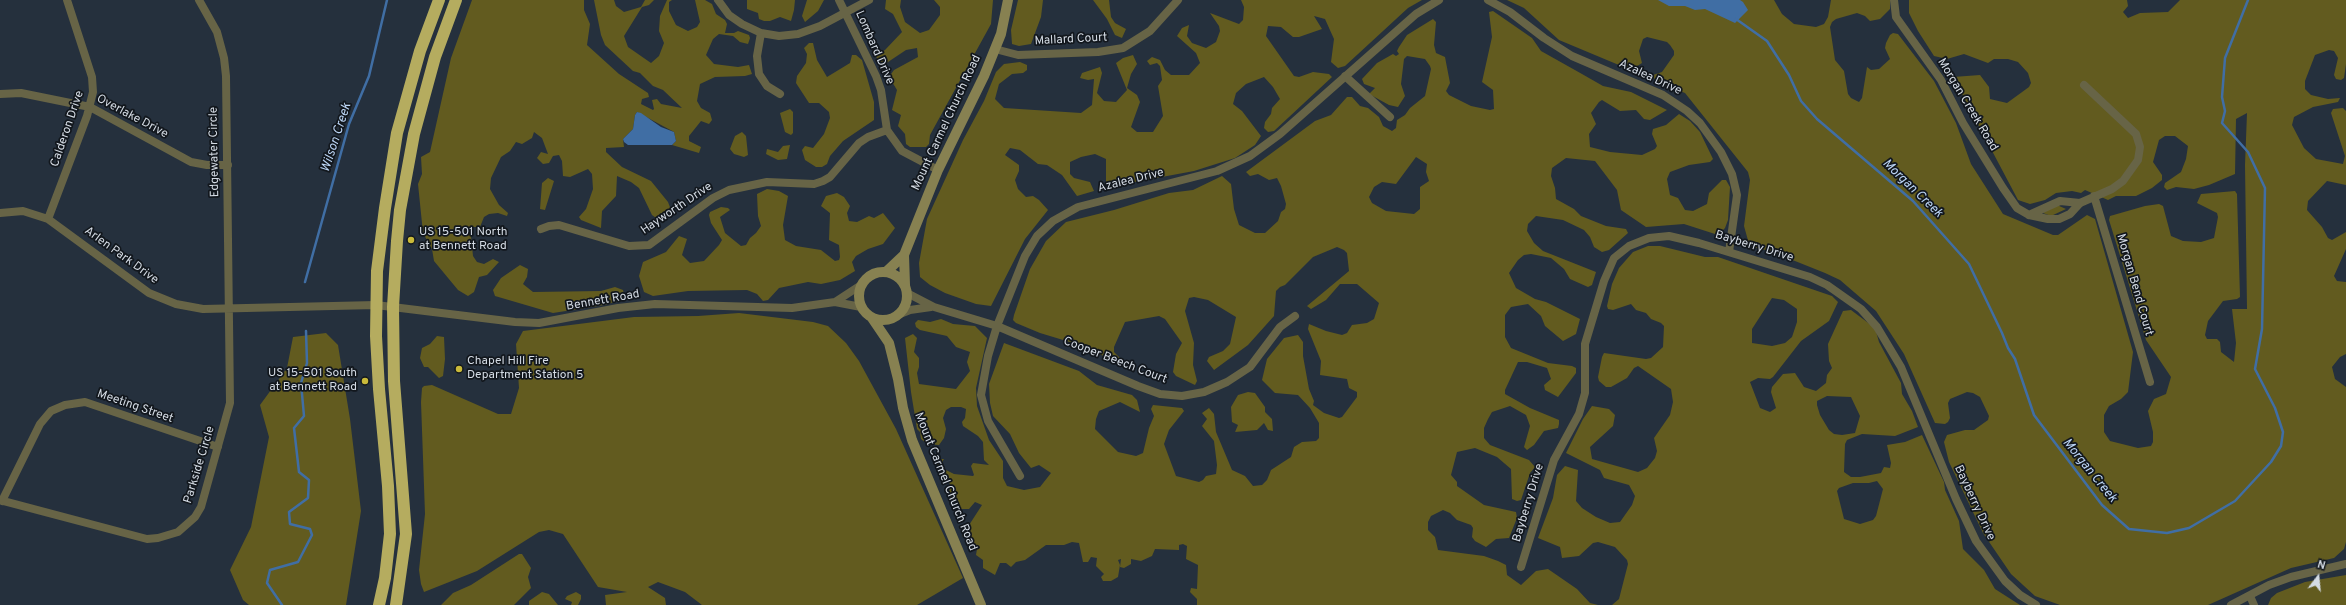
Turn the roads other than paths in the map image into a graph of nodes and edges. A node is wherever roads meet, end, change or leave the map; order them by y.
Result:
1 (67, 0) edge
2 (199, 0) edge
3 (439, 0) edge
4 (456, 0) edge
5 (718, 0) edge
6 (839, 0) edge
7 (869, 0) edge
8 (1008, 0) edge
9 (1178, 0) edge
10 (1439, 0) edge
11 (1488, 0) edge
12 (1894, 0) edge
13 (845, 11) junction
14 (761, 33) junction
15 (995, 49) junction
16 (1345, 76) junction
17 (2084, 85) dead end
18 (0, 94) edge
19 (780, 94) dead end
20 (90, 107) junction
21 (1390, 117) dead end
22 (887, 130) junction
23 (228, 165) junction
24 (938, 170) junction
25 (2094, 196) junction
26 (2080, 203) junction
27 (0, 213) edge
28 (2029, 215) junction
29 (48, 219) junction
30 (541, 229) dead end
31 (1729, 252) junction
32 (904, 255) junction
33 (886, 272) junction
34 (861, 285) junction
35 (906, 289) junction
36 (835, 302) junction
37 (376, 306) junction
38 (393, 306) junction
39 (861, 307) junction
40 (934, 307) junction
41 (230, 309) junction
42 (897, 316) junction
43 (1295, 316) dead end
44 (872, 318) junction
45 (997, 326) junction
46 (889, 343) junction
47 (2150, 382) dead end
48 (218, 447) junction
49 (1020, 476) dead end
50 (1, 500) edge
51 (2346, 564) edge
52 (1522, 568) dead end
53 (2250, 596) junction
54 (379, 605) edge
55 (396, 605) edge
56 (982, 605) edge
57 (2036, 605) edge
58 (2231, 605) edge
59 (2254, 605) edge

1 - 20 street, Calderon Drive
2 - 23 street, Edgewater Circle
3 - 37 highway
4 - 38 highway
5 - 14 street
6 - 13 street, Lombard Drive
7 - 13 street
8 - 15 main road, Mount Carmel Church Road
9 - 15 street, Mallard Court
10 - 16 street, Azalea Drive
11 - 31 street, Azalea Drive
12 - 28 street, Morgan Creek Road
13 - 14 street
13 - 22 street, Lombard Drive
14 - 19 street
15 - 24 main road, Mount Carmel Church Road
16 - 21 street
16 - 45 street, Azalea Drive
17 - 25 street, Morgan Creek Road
18 - 20 street, Overlake Drive
20 - 23 street, Overlake Drive
20 - 29 street, Calderon Drive
22 - 24 street
22 - 30 street, Hayworth Drive
23 - 41 street, Edgewater Circle
24 - 32 main road, Mount Carmel Church Road
25 - 26 street, Morgan Creek Road
25 - 47 street, Morgan Bend Court
26 - 28 street, Morgan Creek Road
26 - 28 street, Morgan Creek Road
27 - 29 street, Arlen Park Drive
29 - 41 street, Arlen Park Drive
31 - 52 street, Bayberry Drive
31 - 57 street, Bayberry Drive
32 - 33 main road, Mount Carmel Church Road
32 - 35 main road, Mount Carmel Church Road
33 - 34 main road
33 - 35 main road
34 - 36 street, Bennett Road
34 - 39 main road
35 - 40 street
35 - 42 main road
36 - 38 street, Bennett Road
36 - 39 street, Bennett Road
37 - 38 street, Bennett Road
37 - 41 street, Arlen Park Drive
37 - 54 highway
38 - 55 highway
39 - 44 main road
40 - 42 street
40 - 45 street
41 - 48 street, Parkside Circle
42 - 44 main road
42 - 46 main road, Mount Carmel Church Road
43 - 45 street, Cooper Beech Court
44 - 46 main road, Mount Carmel Church Road
45 - 49 street, Azalea Drive
46 - 56 main road, Mount Carmel Church Road
48 - 50 street, Meeting Street
48 - 50 street, Parkside Circle
51 - 53 street
53 - 58 street
53 - 59 street

